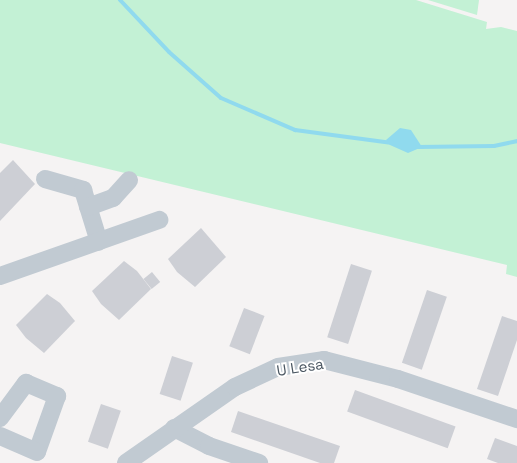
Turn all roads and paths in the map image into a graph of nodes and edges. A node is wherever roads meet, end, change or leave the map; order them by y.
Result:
1 (46, 179) dead end
2 (129, 180) dead end
3 (88, 207) junction
4 (159, 220) dead end
5 (99, 242) junction
6 (0, 276) edge
7 (0, 418) edge
8 (517, 419) edge
9 (174, 428) junction
10 (0, 436) edge
11 (126, 463) edge
12 (259, 463) edge

1 - 3 street
2 - 3 street
3 - 5 street
4 - 5 street
5 - 6 street
7 - 10 street
8 - 9 street, U Lesa
9 - 11 street, U Lesa
9 - 12 street

